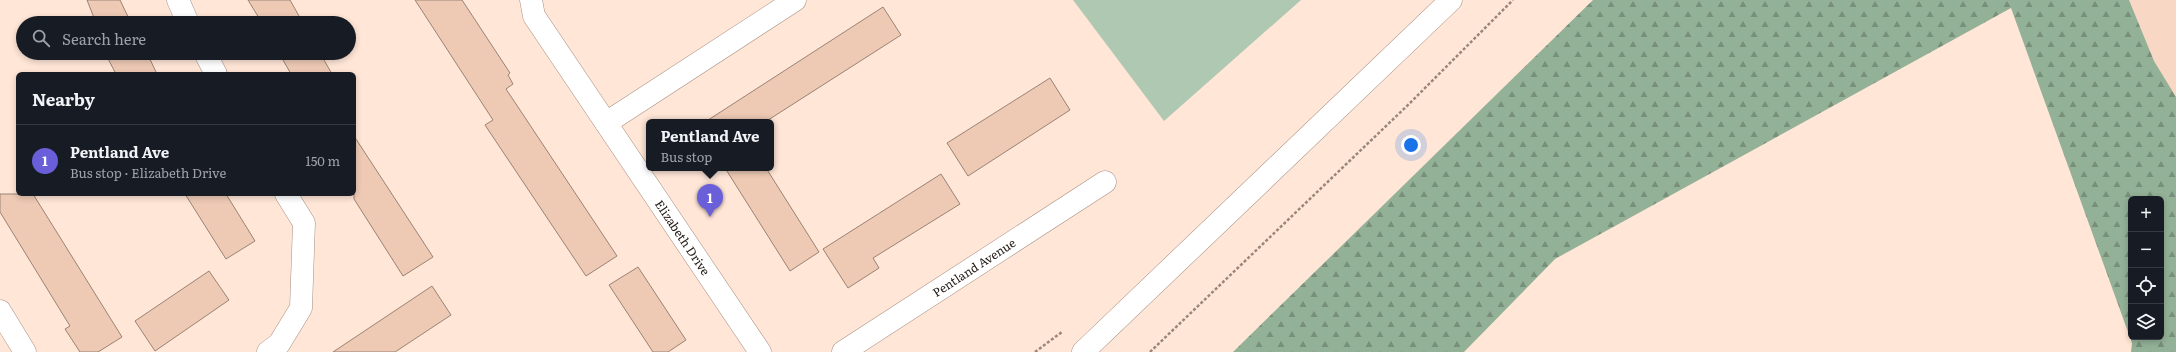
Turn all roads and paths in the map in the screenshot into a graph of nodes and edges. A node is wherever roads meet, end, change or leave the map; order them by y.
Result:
1 (178, 0) edge
2 (531, 0) edge
3 (793, 0) edge
4 (1451, 0) edge
5 (1513, 0) edge
6 (185, 16) edge
7 (209, 60) edge
8 (215, 72) edge
9 (606, 123) junction
10 (1105, 182) dead end
11 (287, 196) edge
12 (0, 312) edge
13 (25, 352) edge
14 (268, 352) edge
15 (760, 352) edge
16 (843, 352) edge
17 (1083, 352) edge
18 (1150, 352) edge

1 - 6 street
2 - 9 street, Elizabeth Drive
3 - 9 street
4 - 17 street
5 - 18 path
7 - 8 street
9 - 15 street, Elizabeth Drive
10 - 16 street, Pentland Avenue
11 - 14 street
12 - 13 street

